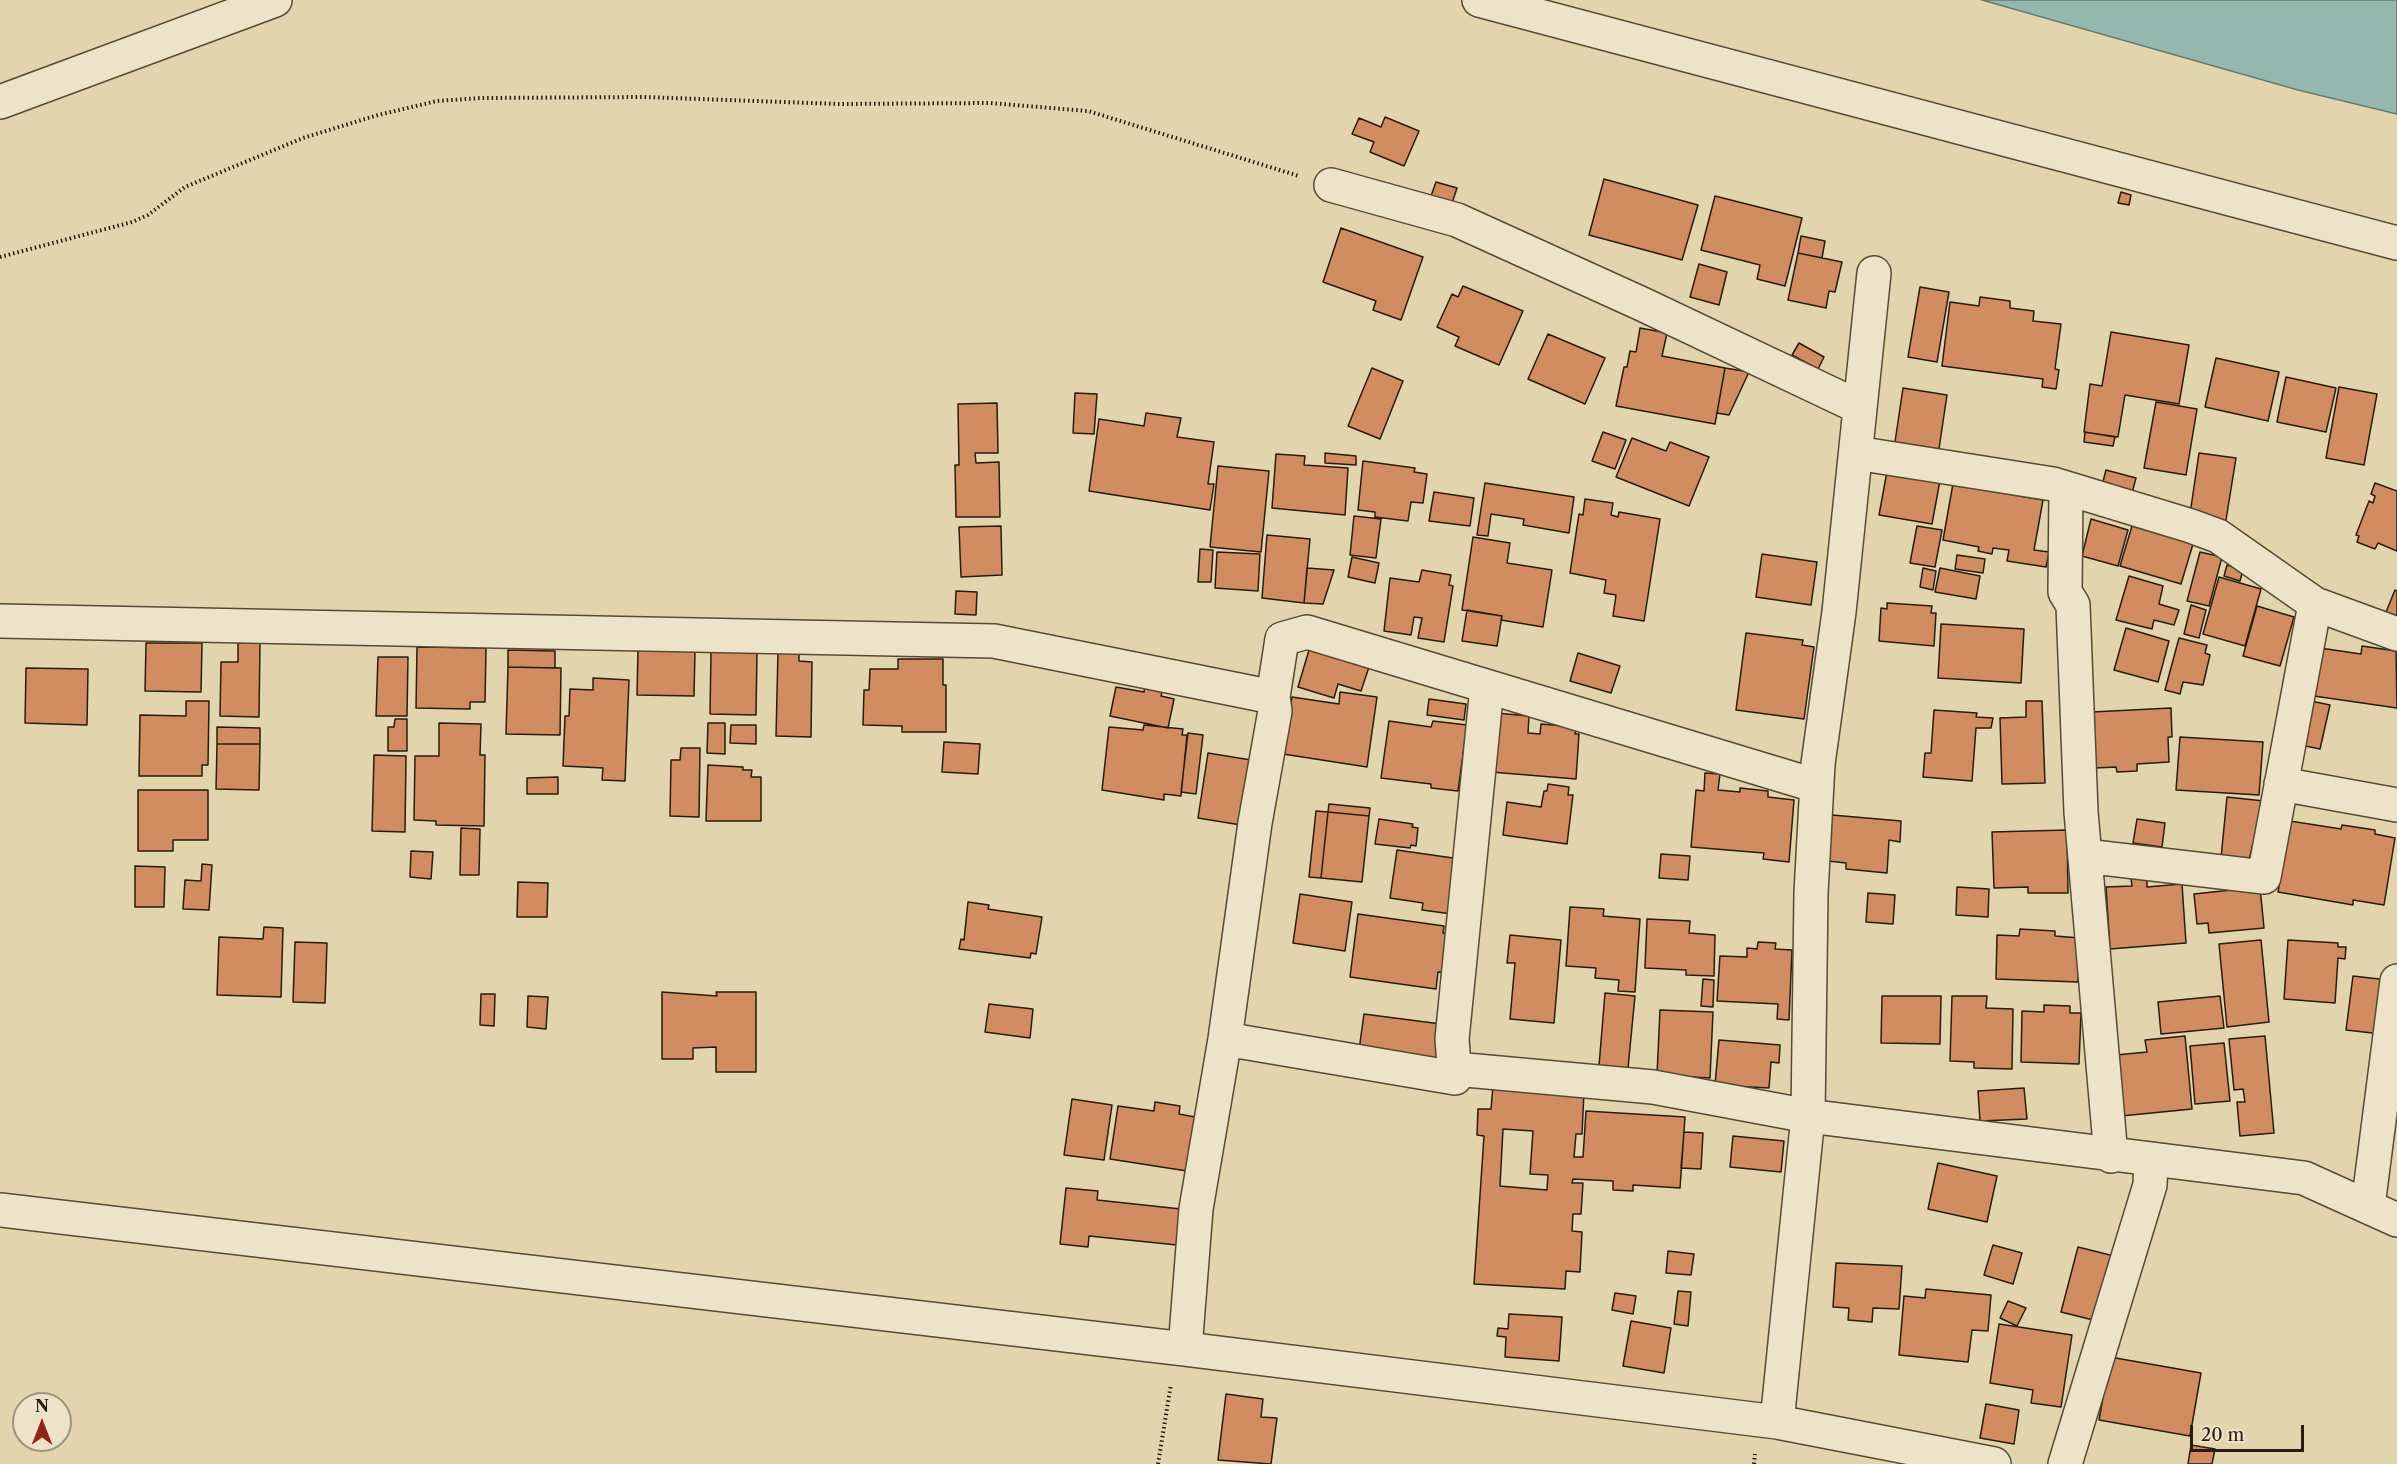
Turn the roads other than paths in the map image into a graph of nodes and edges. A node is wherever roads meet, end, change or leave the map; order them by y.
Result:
1 (274, 0) edge
2 (1479, 0) edge
3 (0, 102) edge
4 (1331, 185) road end
5 (2397, 243) edge
6 (1874, 273) dead end
7 (1859, 407) junction
8 (1856, 453) junction
9 (2066, 490) junction
10 (2315, 604) junction
11 (0, 621) edge
12 (2397, 634) edge
13 (1487, 687) junction
14 (1273, 697) junction
15 (2281, 784) junction
16 (1816, 786) junction
17 (2397, 805) edge
18 (2085, 856) junction
19 (2397, 981) edge
20 (1225, 1039) junction
21 (1455, 1069) junction
22 (1808, 1116) junction
23 (2111, 1156) junction
24 (2151, 1160) junction
25 (2368, 1206) junction
26 (0, 1210) edge
27 (2397, 1220) edge
28 (1180, 1348) junction
29 (1777, 1422) junction
30 (1994, 1464) edge
31 (2065, 1464) edge

1 - 3 street
2 - 5 street
4 - 7 street
6 - 7 street
7 - 8 street
8 - 9 street
8 - 16 street
9 - 10 street
9 - 18 street
10 - 12 street
10 - 15 street
11 - 14 street
13 - 14 street
13 - 16 street
13 - 21 street
14 - 20 street
15 - 17 street
15 - 18 street
16 - 22 street
18 - 23 street
19 - 25 street
20 - 21 street
20 - 28 street
21 - 22 street
22 - 23 street
22 - 29 street
23 - 24 street
24 - 25 street
24 - 31 street
25 - 27 street
26 - 28 street
28 - 29 street
29 - 30 street

